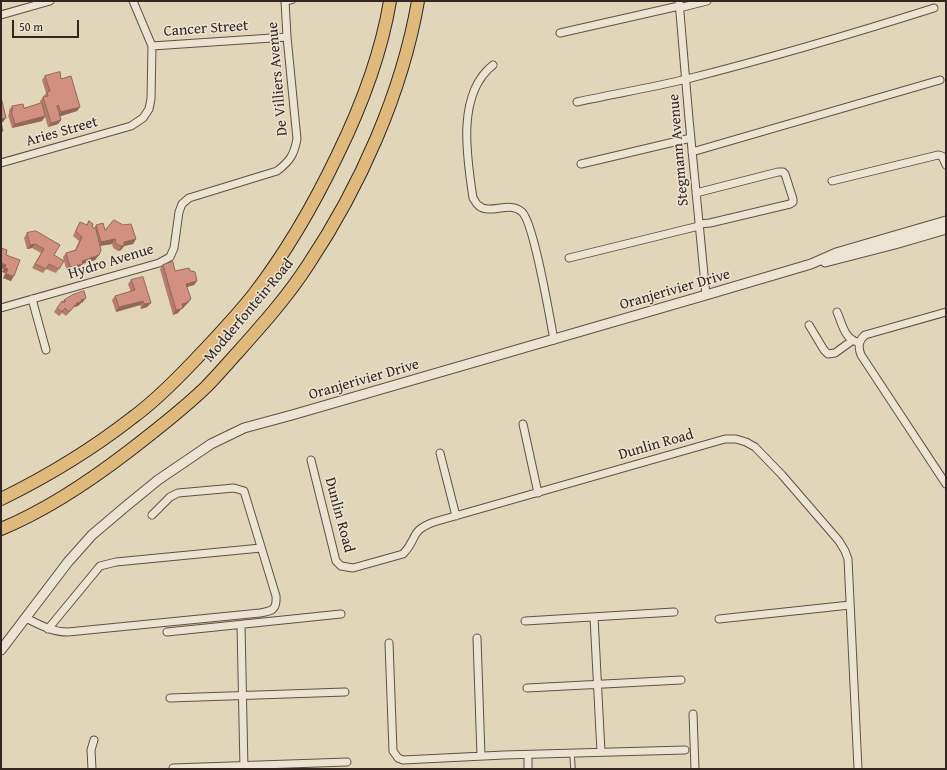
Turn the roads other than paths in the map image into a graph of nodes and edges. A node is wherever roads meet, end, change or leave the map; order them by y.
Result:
1 (50, 1) edge
2 (133, 1) edge
3 (293, 1) edge
4 (390, 1) edge
5 (418, 1) edge
6 (707, 1) edge
7 (285, 2) edge
8 (680, 4) edge
9 (934, 8) dead end
10 (1, 16) edge
11 (560, 33) dead end
12 (287, 37) junction
13 (152, 46) junction
14 (493, 65) dead end
15 (685, 79) junction
16 (940, 80) dead end
17 (577, 102) dead end
18 (691, 138) junction
19 (692, 152) junction
20 (1, 163) edge
21 (580, 164) dead end
22 (946, 164) edge
23 (277, 171) joint
24 (832, 181) dead end
25 (696, 193) junction
26 (946, 221) edge
27 (699, 225) junction
28 (946, 229) edge
29 (569, 258) dead end
30 (811, 264) junction
31 (706, 296) junction
32 (32, 299) junction
33 (1, 308) edge
34 (837, 312) dead end
35 (946, 312) edge
36 (809, 325) dead end
37 (554, 340) junction
38 (856, 341) junction
39 (46, 350) dead end
40 (523, 424) dead end
41 (440, 453) dead end
42 (311, 460) dead end
43 (946, 484) edge
44 (538, 493) junction
45 (1, 499) edge
46 (152, 515) dead end
47 (456, 516) junction
48 (1, 529) edge
49 (261, 548) junction
50 (850, 605) junction
51 (674, 612) dead end
52 (341, 614) dead end
53 (594, 617) junction
54 (26, 618) junction
55 (719, 619) dead end
56 (525, 621) dead end
57 (241, 625) junction
58 (48, 629) junction
59 (167, 632) dead end
60 (477, 638) dead end
61 (389, 643) dead end
62 (1, 650) edge
63 (681, 680) dead end
64 (598, 684) junction
65 (527, 688) dead end
66 (345, 692) dead end
67 (241, 696) junction
68 (170, 698) dead end
69 (693, 714) dead end
70 (94, 740) dead end
71 (685, 750) dead end
72 (601, 752) junction
73 (572, 753) junction
74 (528, 755) junction
75 (481, 756) junction
76 (347, 762) dead end
77 (243, 767) edge
78 (173, 768) dead end
79 (92, 769) edge
80 (528, 769) edge
81 (573, 769) edge
82 (695, 769) edge
83 (858, 769) edge

1 - 10 street
2 - 13 street
3 - 7 lane
4 - 45 main road, Modderfontein Road
5 - 48 main road, Modderfontein Road
6 - 8 street
7 - 12 street, De Villiers Avenue
8 - 11 street
8 - 15 street, Stegmann Avenue
9 - 15 street
12 - 13 street, Cancer Street
12 - 23 street, De Villiers Avenue
13 - 20 street, Aries Street
14 - 37 street
15 - 17 street
15 - 18 street, Stegmann Avenue
16 - 19 street
18 - 19 street, Stegmann Avenue
18 - 21 street
19 - 25 street, Stegmann Avenue
22 - 24 street
23 - 32 street, Hydro Avenue
25 - 27 street, Stegmann Avenue
25 - 27 street
26 - 30 street, Oranjerivier Drive
27 - 29 street
27 - 31 street, Stegmann Avenue
28 - 30 street, Oranjerivier Drive
30 - 31 street, Oranjerivier Drive
31 - 37 street, Oranjerivier Drive
32 - 33 street, Hydro Avenue
32 - 39 street
34 - 38 street
35 - 38 street
36 - 38 street
37 - 54 street, Oranjerivier Drive
38 - 43 street
40 - 44 street
41 - 47 street
42 - 47 street, Dunlin Road
44 - 47 street, Dunlin Road
44 - 50 street, Dunlin Road
46 - 49 street
49 - 58 street
49 - 58 street
50 - 55 street
50 - 83 street, Dunlin Road
51 - 53 street
52 - 57 street
53 - 56 street
53 - 64 street
54 - 58 street
54 - 62 street, Oranjerivier Drive
57 - 59 street
57 - 67 street
60 - 75 street
61 - 75 street
63 - 64 street
64 - 65 street
64 - 72 street
66 - 67 street
67 - 68 street
67 - 77 street
69 - 82 street
70 - 79 street
71 - 72 street
72 - 73 street
73 - 74 street
73 - 81 lane
74 - 75 street
74 - 80 street
76 - 77 street
77 - 78 street

